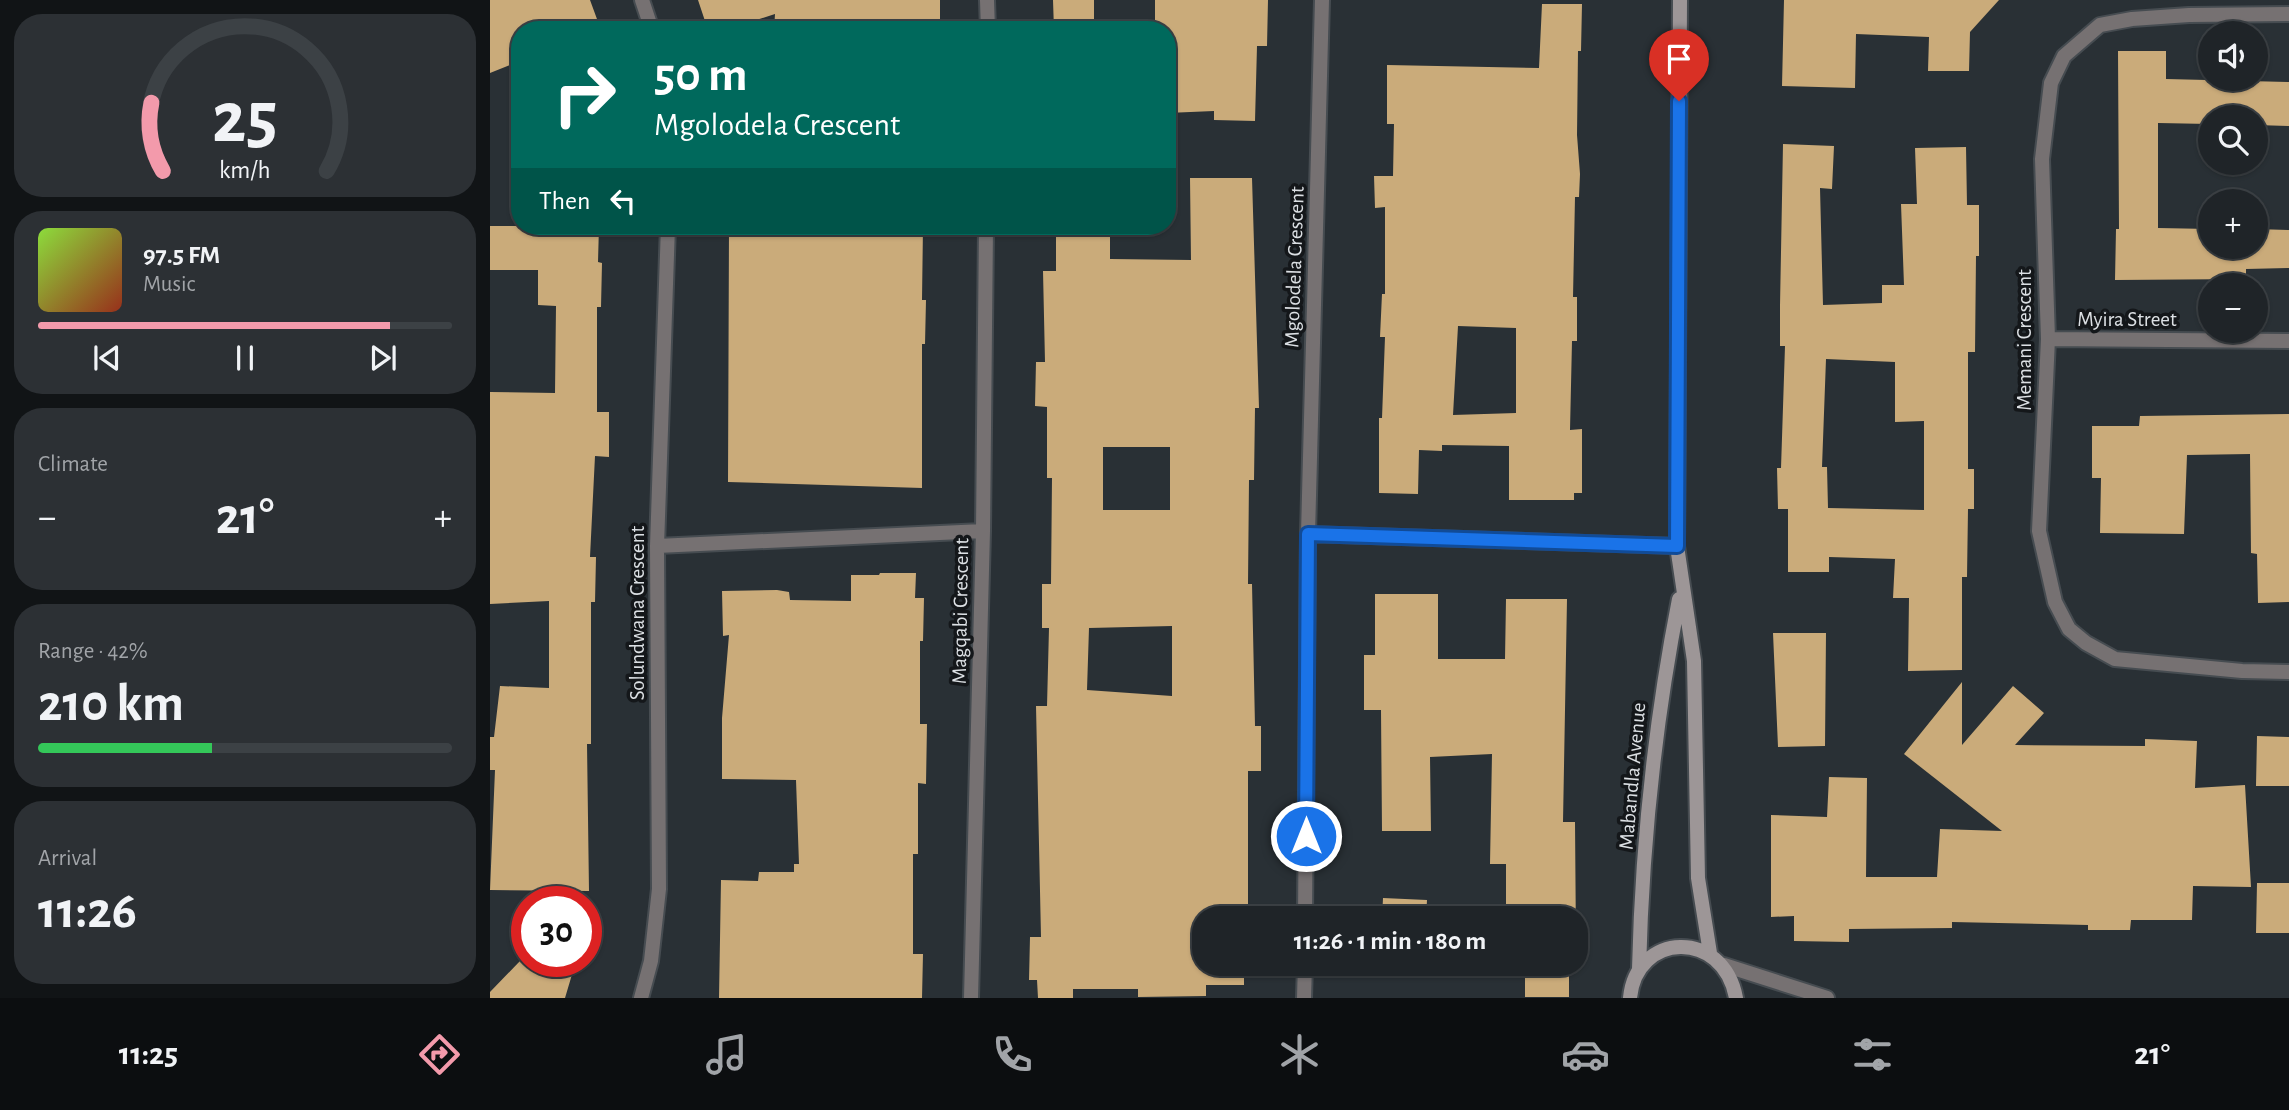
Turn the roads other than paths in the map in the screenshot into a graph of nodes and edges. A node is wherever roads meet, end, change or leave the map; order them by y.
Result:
1 (642, 0) edge
2 (987, 0) edge
3 (1322, 0) edge
4 (1680, 0) edge
5 (2289, 14) edge
6 (649, 21) edge
7 (988, 21) edge
8 (668, 235) edge
9 (986, 235) edge
10 (2048, 340) junction
11 (2289, 341) edge
12 (984, 531) junction
13 (1308, 534) junction
14 (1677, 546) junction
15 (657, 547) junction
16 (1681, 588) junction
17 (2289, 672) edge
18 (1305, 906) edge
19 (1710, 953) junction
20 (1724, 965) junction
21 (1639, 969) junction
22 (1305, 976) edge
23 (641, 998) edge
24 (971, 998) edge
25 (1304, 998) edge
26 (1630, 998) edge
27 (1736, 998) edge
28 (1827, 998) edge

1 - 6 street
2 - 7 street
3 - 13 street, Mgolodela Crescent
4 - 14 street, Mabandla Avenue
5 - 10 street, Memani Crescent
8 - 15 street, Solundwana Crescent
9 - 12 street, Magqabi Crescent
10 - 11 street, Myira Street
10 - 17 street, Memani Crescent
12 - 15 street
12 - 24 street, Magqabi Crescent
13 - 14 street
13 - 18 street, Mgolodela Crescent
14 - 16 street, Mabandla Avenue
15 - 23 street, Solundwana Crescent
16 - 19 street, Mabandla Avenue
16 - 21 street, Mabandla Avenue
19 - 20 street
19 - 21 street
20 - 27 street
20 - 28 street
21 - 26 street, Mabandla Avenue
22 - 25 street

